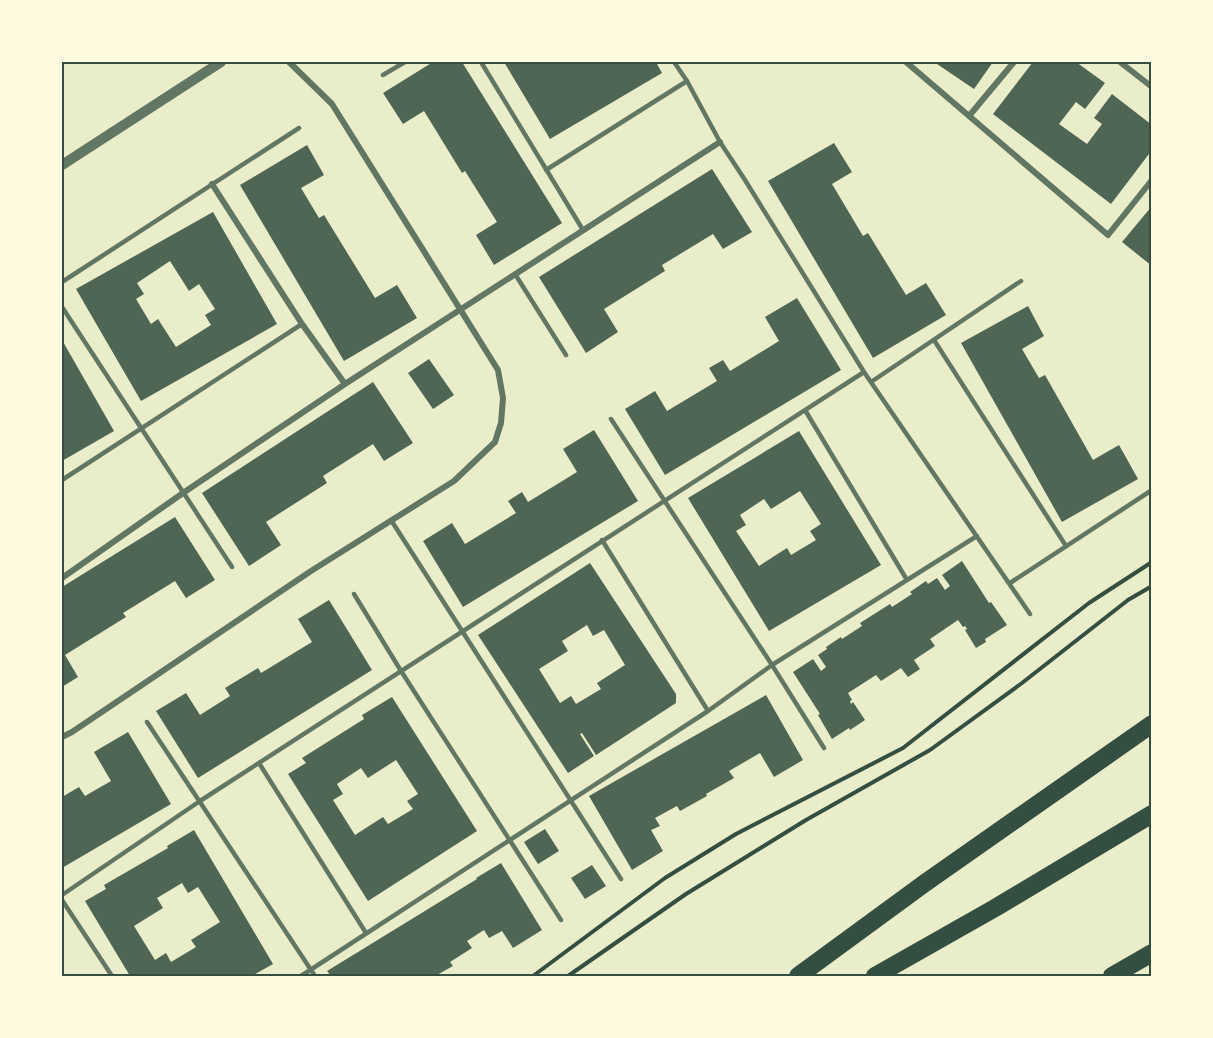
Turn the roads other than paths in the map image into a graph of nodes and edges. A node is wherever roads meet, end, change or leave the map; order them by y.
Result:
1 (220, 62) edge
2 (290, 62) edge
3 (405, 62) edge
4 (481, 62) edge
5 (674, 62) edge
6 (906, 62) edge
7 (1014, 62) edge
8 (1120, 62) edge
9 (383, 75) dead end
10 (687, 81) junction
11 (1152, 87) edge
12 (969, 116) junction
13 (299, 128) dead end
14 (720, 142) junction
15 (62, 165) edge
16 (546, 170) junction
17 (1152, 180) edge
18 (212, 184) junction
19 (582, 230) junction
20 (515, 274) junction
21 (1021, 281) dead end
22 (62, 282) edge
23 (62, 307) edge
24 (460, 310) junction
25 (302, 324) junction
26 (934, 340) junction
27 (566, 355) dead end
28 (864, 372) junction
29 (871, 382) junction
30 (345, 384) junction
31 (805, 410) junction
32 (611, 419) dead end
33 (141, 429) junction
34 (62, 480) edge
35 (1152, 490) edge
36 (183, 492) junction
37 (665, 500) junction
38 (391, 520) junction
39 (977, 536) junction
40 (602, 540) junction
41 (1066, 546) junction
42 (232, 567) dead end
43 (62, 578) edge
44 (907, 580) junction
45 (1010, 583) junction
46 (354, 594) dead end
47 (1030, 614) dead end
48 (462, 631) junction
49 (772, 665) junction
50 (401, 671) junction
51 (708, 711) junction
52 (147, 722) dead end
53 (1152, 723) edge
54 (62, 736) edge
55 (824, 748) dead end
56 (260, 763) junction
57 (200, 801) junction
58 (570, 801) junction
59 (1152, 814) edge
60 (509, 840) junction
61 (621, 879) dead end
62 (62, 895) edge
63 (62, 900) edge
64 (561, 921) dead end
65 (366, 933) junction
66 (1152, 952) edge
67 (311, 970) junction
68 (112, 976) edge
69 (301, 976) edge
70 (315, 976) edge
71 (798, 976) edge
72 (875, 976) edge
73 (1112, 976) edge

1 - 15 street
2 - 24 street
3 - 9 lane
4 - 16 lane
5 - 10 lane
6 - 12 street
7 - 12 street
8 - 11 street
10 - 14 lane
10 - 16 lane
12 - 17 street
13 - 18 lane
14 - 19 street
14 - 28 lane
16 - 19 lane
18 - 22 lane
18 - 25 street
19 - 20 street
20 - 24 street
20 - 27 lane
21 - 26 lane
23 - 33 lane
24 - 30 street
24 - 38 street
25 - 30 street
25 - 33 lane
26 - 29 lane
26 - 41 lane
28 - 29 lane
28 - 31 lane
29 - 39 lane
30 - 36 street
31 - 37 lane
31 - 44 lane
32 - 37 lane
33 - 34 lane
33 - 36 lane
35 - 41 lane
36 - 42 lane
36 - 43 street
37 - 40 lane
37 - 49 lane
38 - 48 lane
38 - 54 street
39 - 44 lane
39 - 45 lane
40 - 48 lane
40 - 51 lane
41 - 45 lane
44 - 49 lane
45 - 47 lane
46 - 50 lane
48 - 50 lane
48 - 58 lane
49 - 51 lane
49 - 55 lane
50 - 56 lane
50 - 60 lane
51 - 58 lane
52 - 57 lane
53 - 71 highway
56 - 57 lane
56 - 65 lane
57 - 62 lane
57 - 67 lane
58 - 60 lane
58 - 61 lane
59 - 72 highway
60 - 64 lane
60 - 65 lane
63 - 68 lane
65 - 67 lane
66 - 73 highway
67 - 69 lane
67 - 70 lane

